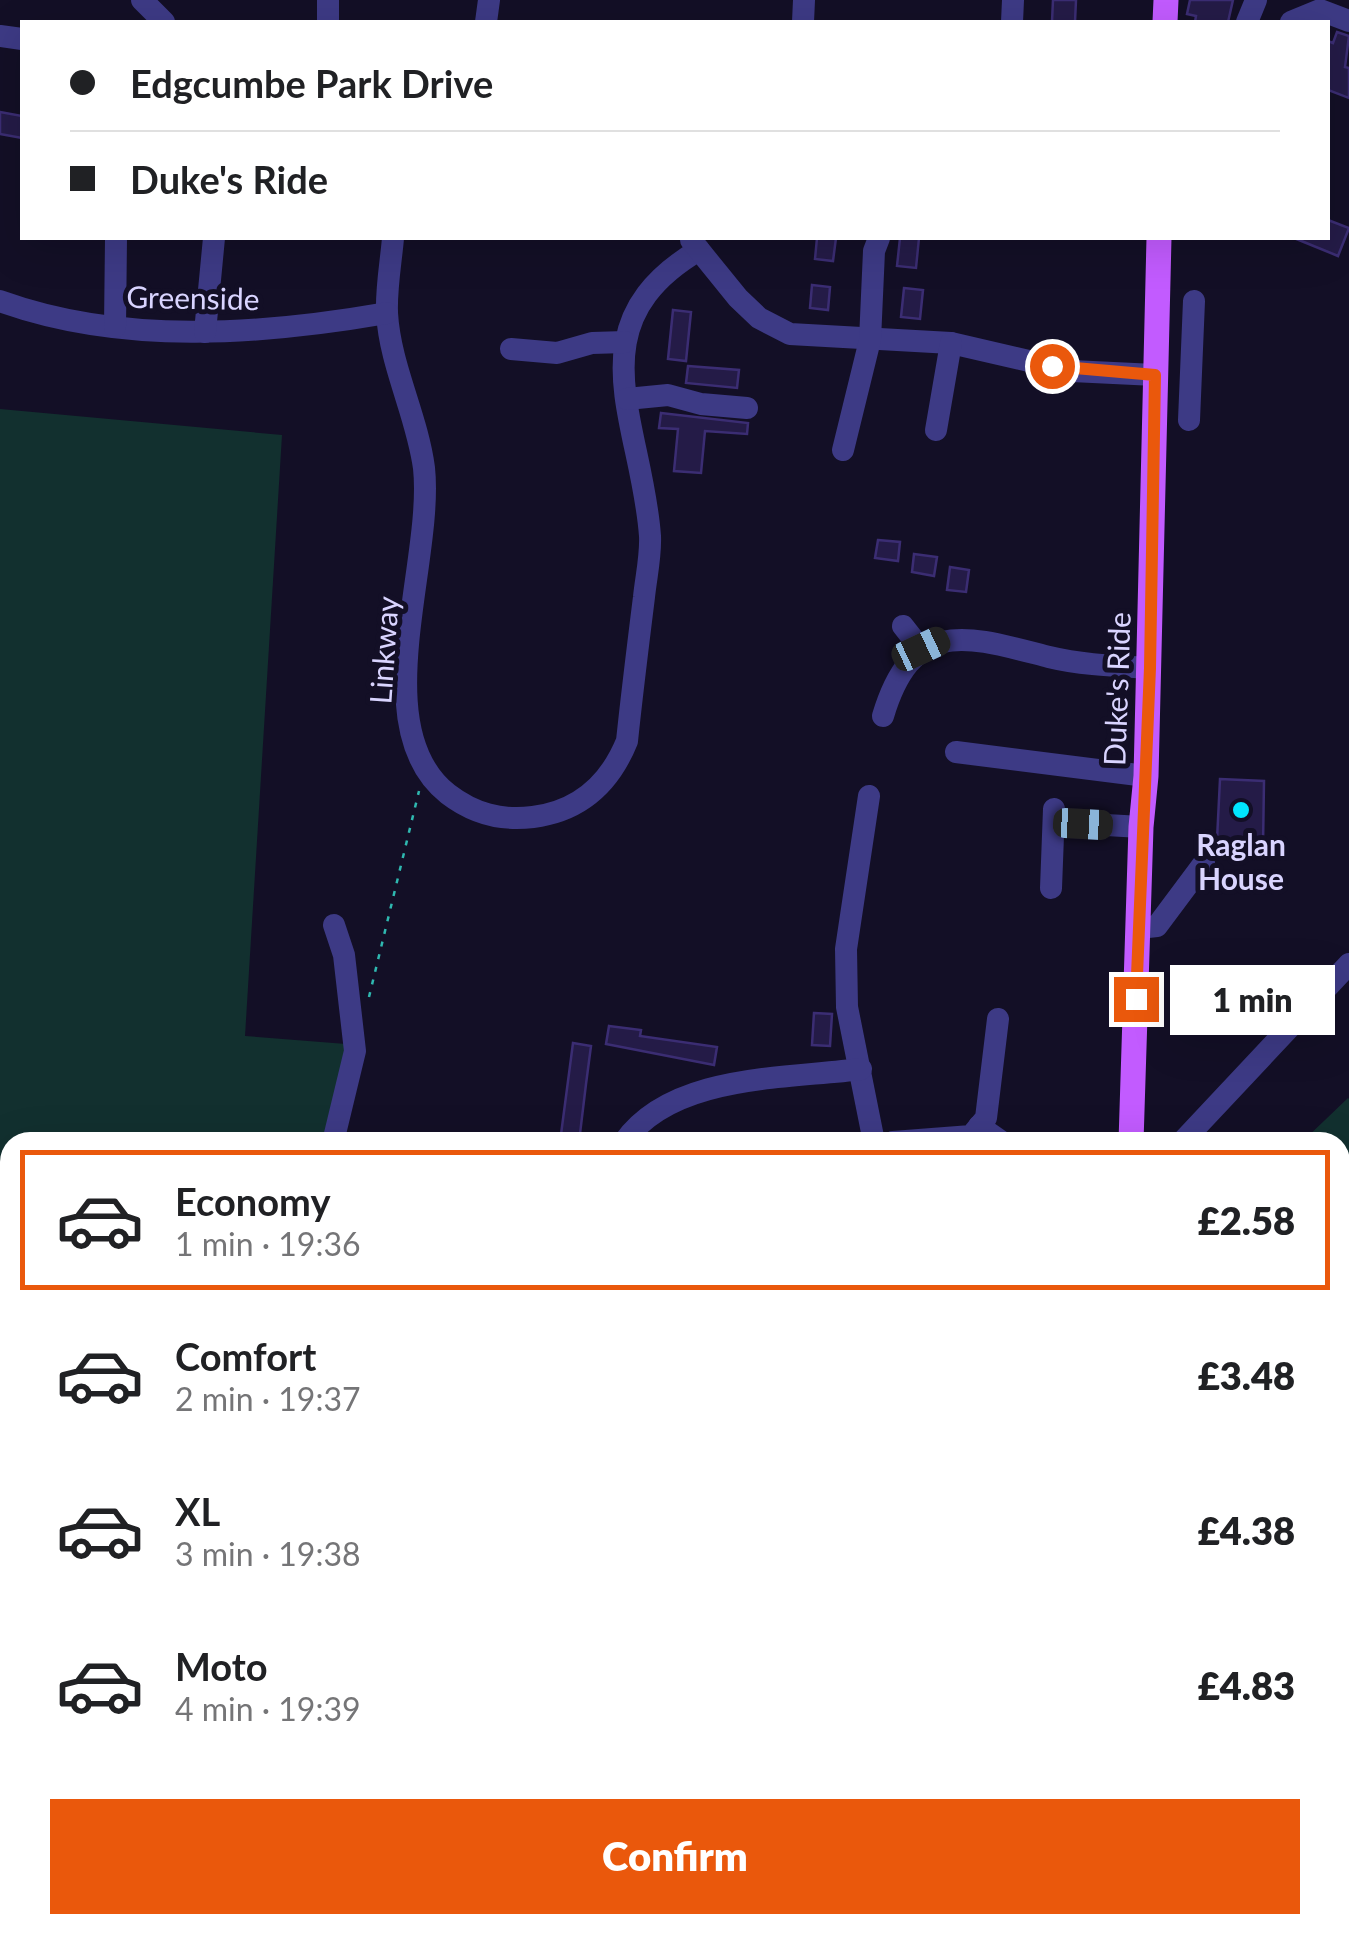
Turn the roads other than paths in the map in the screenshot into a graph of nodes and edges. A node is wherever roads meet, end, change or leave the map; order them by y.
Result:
1 (1296, 20) edge
2 (1349, 21) edge
3 (116, 240) edge
4 (214, 240) edge
5 (393, 240) edge
6 (878, 240) edge
7 (1159, 240) edge
8 (694, 244) edge
9 (0, 301) edge
10 (1194, 302) dead end
11 (388, 313) junction
12 (115, 327) junction
13 (205, 332) junction
14 (870, 340) junction
15 (625, 342) junction
16 (952, 343) junction
17 (512, 349) dead end
18 (1192, 357) junction
19 (1155, 366) junction
20 (627, 399) junction
21 (747, 408) dead end
22 (1189, 420) dead end
23 (936, 430) dead end
24 (842, 450) dead end
25 (903, 626) dead end
26 (921, 649) junction
27 (1150, 668) junction
28 (883, 716) dead end
29 (956, 752) dead end
30 (1146, 776) junction
31 (869, 796) dead end
32 (1140, 828) junction
33 (1204, 864) dead end
34 (1051, 888) dead end
35 (334, 925) dead end
36 (1139, 928) junction
37 (1349, 964) edge
38 (998, 1018) dead end
39 (861, 1069) junction
40 (979, 1126) junction
41 (336, 1132) edge
42 (633, 1132) edge
43 (872, 1132) edge
44 (974, 1132) edge
45 (988, 1132) edge
46 (1131, 1132) edge
47 (1201, 1132) edge

1 - 2 street
3 - 12 street
4 - 13 street
5 - 11 street, Linkway
6 - 14 street
7 - 19 main road, Duke's Ride
8 - 14 street
8 - 15 street
9 - 12 street, Greenside
10 - 18 street
11 - 13 street, Greenside
11 - 20 street, Linkway
12 - 13 street, Greenside
14 - 16 street
14 - 24 street
15 - 17 street
15 - 20 street
16 - 19 street
16 - 23 street
18 - 19 street
18 - 22 street
19 - 27 main road, Duke's Ride
20 - 21 street
25 - 26 street
26 - 27 street
26 - 28 street
27 - 30 main road, Duke's Ride
29 - 30 street
30 - 32 main road, Duke's Ride
31 - 39 street
32 - 34 street
32 - 36 main road, Duke's Ride
33 - 36 street
35 - 41 street
36 - 46 main road, Duke's Ride
37 - 47 street
38 - 40 street
39 - 42 street
39 - 43 street
40 - 44 street
40 - 45 street

